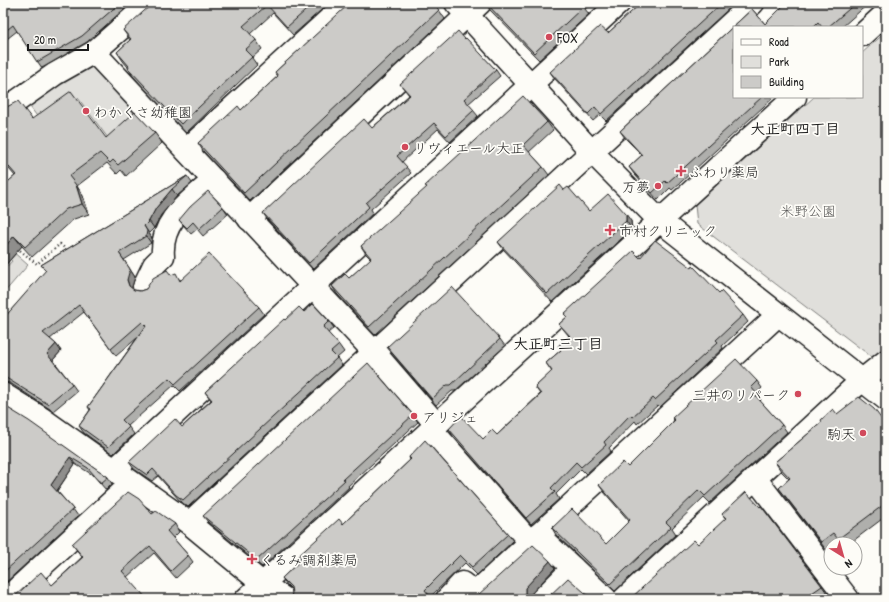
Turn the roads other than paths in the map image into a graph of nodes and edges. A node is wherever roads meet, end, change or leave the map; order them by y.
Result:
1 (150, 3) edge
2 (347, 3) edge
3 (619, 3) edge
4 (753, 3) edge
5 (468, 7) edge
6 (886, 13) edge
7 (863, 34) edge
8 (94, 52) junction
9 (530, 84) junction
10 (794, 98) edge
11 (3, 111) edge
12 (186, 150) junction
13 (591, 151) junction
14 (214, 180) junction
15 (249, 219) junction
16 (660, 221) junction
17 (312, 285) junction
18 (144, 286) dead end
19 (778, 315) junction
20 (374, 352) junction
21 (886, 361) edge
22 (861, 381) junction
23 (3, 394) edge
24 (886, 399) edge
25 (434, 426) junction
26 (114, 470) junction
27 (755, 478) junction
28 (131, 484) junction
29 (189, 523) junction
30 (534, 538) junction
31 (573, 568) junction
32 (263, 584) junction
33 (6, 599) edge
34 (246, 599) edge
35 (285, 599) edge
36 (447, 599) edge
37 (542, 599) edge
38 (606, 599) edge
39 (624, 599) edge
40 (848, 599) edge

1 - 8 street
2 - 12 street
3 - 9 street
4 - 13 street
5 - 9 street
5 - 15 street
6 - 7 street
8 - 11 street
8 - 12 street
9 - 13 street
9 - 17 street
10 - 16 street
12 - 14 street
13 - 16 street
13 - 20 street
14 - 15 street
14 - 18 street
15 - 17 street
16 - 19 street
16 - 25 street
17 - 20 street
17 - 26 street
19 - 22 street
19 - 30 street
20 - 25 street
20 - 29 street
21 - 22 street
22 - 24 street
22 - 27 street
23 - 26 street
25 - 30 street
25 - 32 street
26 - 28 street
27 - 39 street
27 - 40 street
28 - 29 street
28 - 33 street
29 - 32 street
30 - 31 street
30 - 36 street
31 - 37 street
31 - 38 street
32 - 34 street
32 - 35 street

